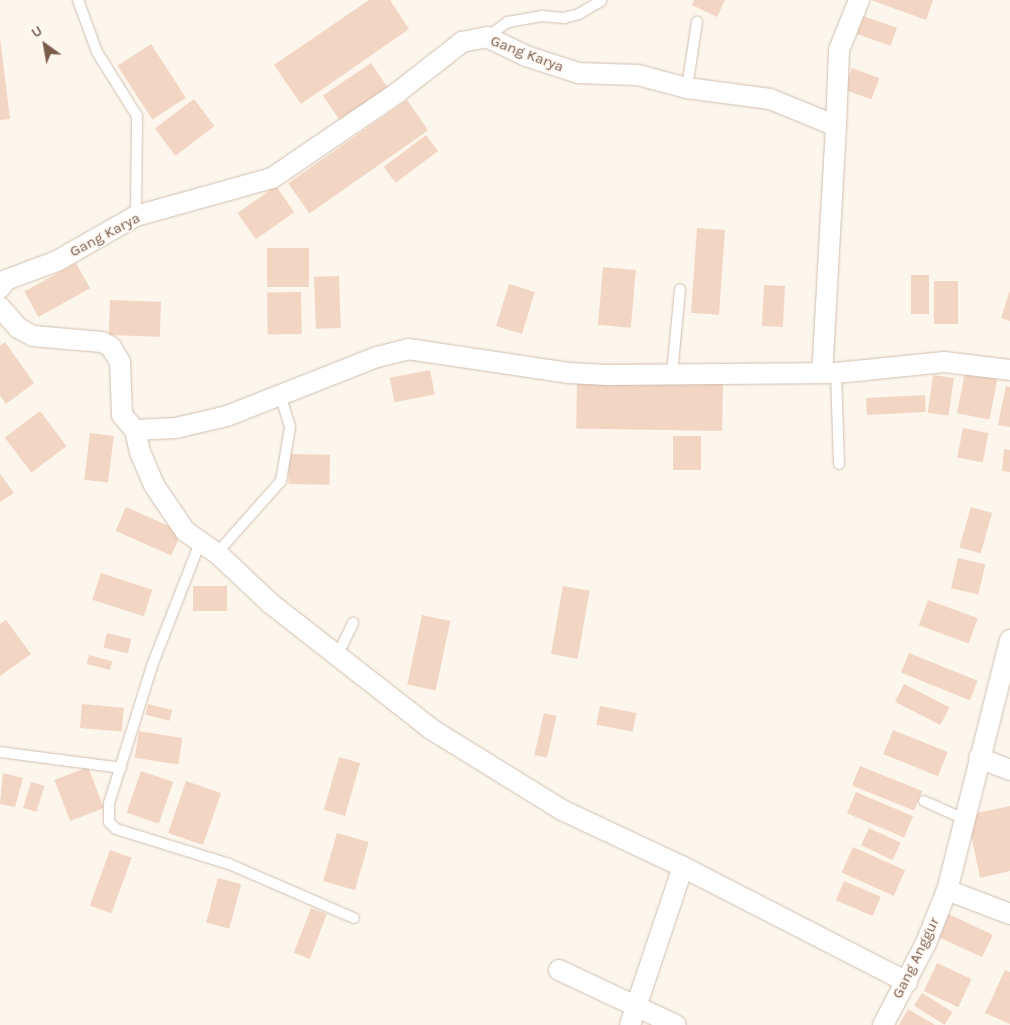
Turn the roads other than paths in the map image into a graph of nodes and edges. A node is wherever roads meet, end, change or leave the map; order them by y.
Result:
1 (78, 0) edge
2 (859, 0) edge
3 (601, 1) dead end
4 (697, 22) dead end
5 (487, 37) junction
6 (687, 88) junction
7 (836, 126) junction
8 (136, 216) junction
9 (0, 288) edge
10 (680, 289) dead end
11 (0, 307) edge
12 (1010, 370) edge
13 (829, 373) junction
14 (672, 374) junction
15 (281, 397) junction
16 (135, 430) junction
17 (839, 464) dead end
18 (201, 540) junction
19 (217, 553) junction
20 (353, 623) dead end
21 (1010, 640) edge
22 (337, 656) junction
23 (0, 752) edge
24 (979, 758) junction
25 (121, 768) junction
26 (1010, 770) edge
27 (924, 801) dead end
28 (964, 819) junction
29 (683, 867) junction
30 (947, 890) junction
31 (1010, 914) edge
32 (354, 918) dead end
33 (559, 970) dead end
34 (907, 982) junction
35 (636, 1006) junction
36 (630, 1025) edge
37 (676, 1025) edge
38 (882, 1025) edge

1 - 8 lane
2 - 7 street
3 - 5 lane
4 - 6 lane
5 - 6 street, Gang Karya
5 - 8 street, Gang Karya
6 - 7 street, Gang Karya
7 - 13 street
8 - 9 street, Gang Karya
10 - 14 lane
11 - 16 street
12 - 13 street
13 - 14 street
13 - 17 lane
14 - 15 street
15 - 16 street
15 - 19 lane
16 - 18 street
18 - 19 street
18 - 25 lane
19 - 22 street
20 - 22 lane
21 - 24 street, Gang Anggur
22 - 29 street
23 - 25 lane
24 - 26 street
24 - 28 street, Gang Anggur
25 - 32 lane
27 - 28 lane
28 - 30 street, Gang Anggur
29 - 34 street
29 - 35 street
30 - 31 street
30 - 34 street, Gang Anggur
33 - 35 street
34 - 38 street, Gang Anggur
35 - 36 street
35 - 37 street

